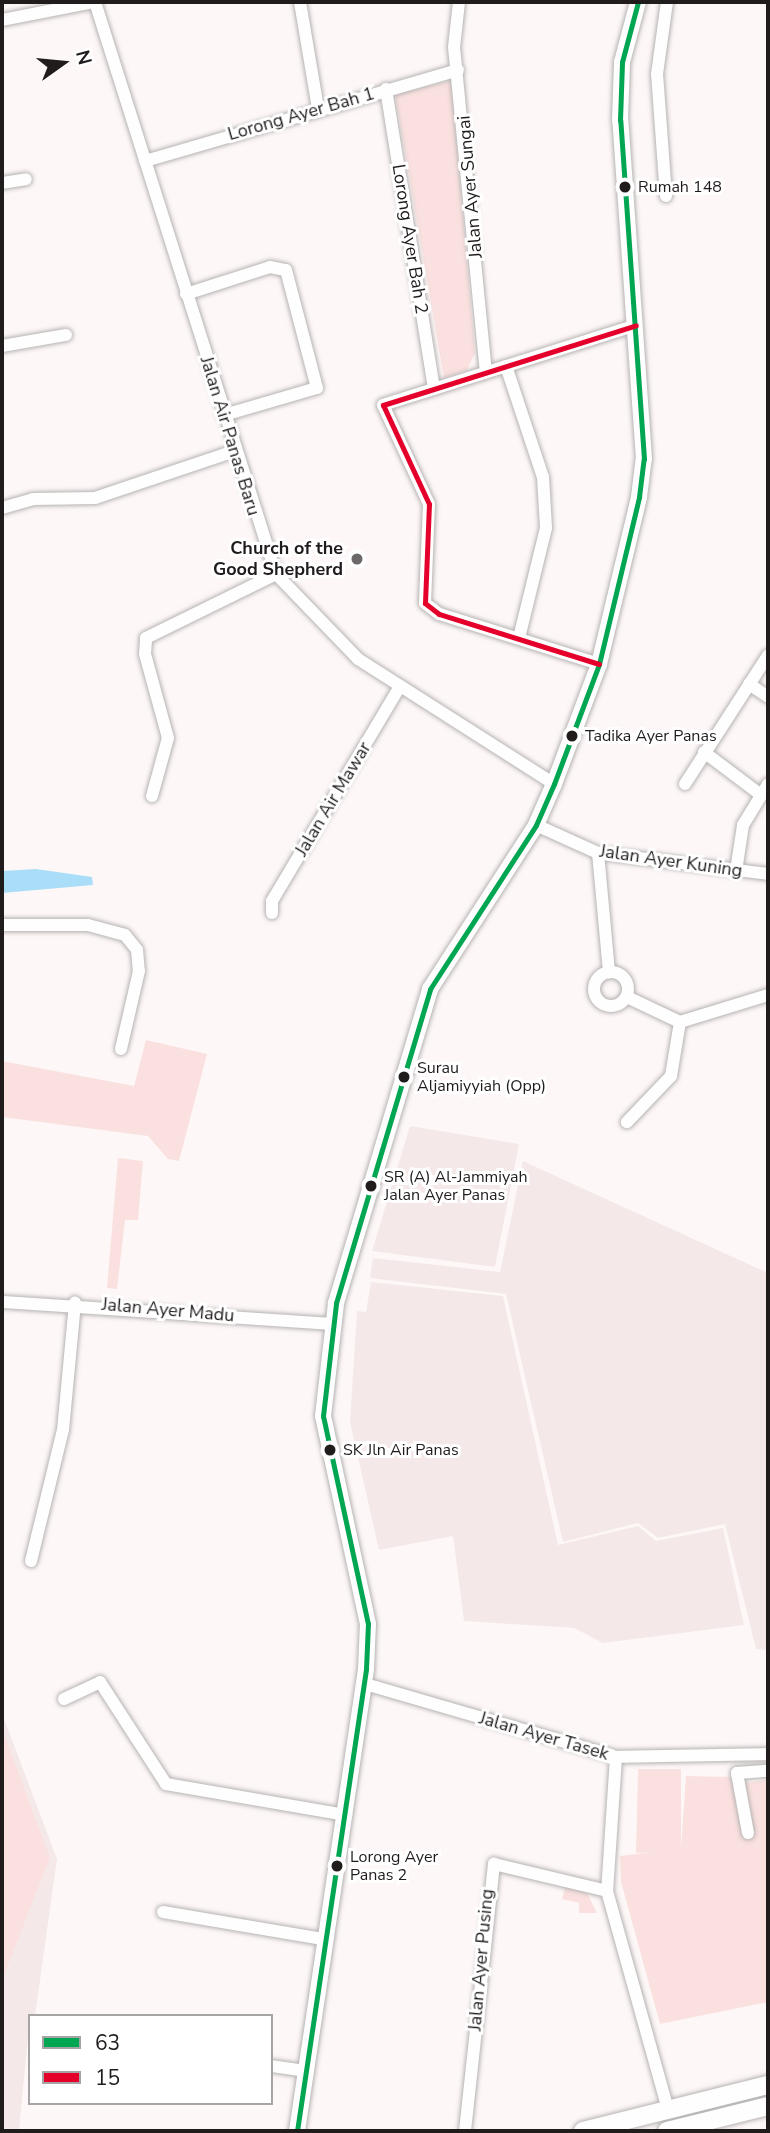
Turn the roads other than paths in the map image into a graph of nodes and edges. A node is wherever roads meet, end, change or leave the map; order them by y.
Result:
1 (95, 2) edge
2 (300, 2) edge
3 (459, 2) edge
4 (638, 2) edge
5 (667, 2) edge
6 (2, 20) edge
7 (458, 70) junction
8 (386, 89) junction
9 (318, 108) junction
10 (145, 161) junction
11 (26, 179) dead end
12 (2, 183) edge
13 (666, 196) dead end
14 (186, 294) junction
15 (636, 325) junction
16 (66, 335) dead end
17 (2, 346) edge
18 (506, 366) junction
19 (486, 372) junction
20 (434, 389) junction
21 (224, 415) junction
22 (235, 451) junction
23 (2, 508) edge
24 (276, 574) junction
25 (519, 638) junction
26 (768, 655) edge
27 (599, 664) junction
28 (749, 684) junction
29 (400, 686) junction
30 (768, 697) edge
31 (704, 752) junction
32 (554, 784) junction
33 (685, 784) dead end
34 (764, 789) edge
35 (152, 796) dead end
36 (536, 825) junction
37 (598, 853) junction
38 (736, 871) junction
39 (768, 874) edge
40 (272, 913) dead end
41 (2, 925) edge
42 (609, 972) junction
43 (768, 995) edge
44 (626, 997) junction
45 (680, 1023) junction
46 (121, 1049) dead end
47 (627, 1122) dead end
48 (2, 1302) edge
49 (75, 1303) junction
50 (334, 1324) junction
51 (31, 1561) dead end
52 (365, 1684) junction
53 (64, 1699) dead end
54 (768, 1754) edge
55 (615, 1757) junction
56 (768, 1771) edge
57 (346, 1815) junction
58 (748, 1833) dead end
59 (607, 1891) junction
60 (163, 1912) dead end
61 (323, 1939) junction
62 (273, 2066) edge
63 (305, 2071) junction
64 (767, 2095) edge
65 (668, 2110) junction
66 (593, 2130) edge
67 (297, 2131) edge
68 (465, 2131) edge
69 (667, 2131) edge

1 - 6 street
1 - 10 street, Jalan Air Panas Baru
2 - 9 street
3 - 7 street, Jalan Ayer Sungai
4 - 15 street
5 - 13 street
7 - 8 street, Lorong Ayer Bah 1
7 - 19 street, Jalan Ayer Sungai
8 - 9 street, Lorong Ayer Bah 1
8 - 20 street, Lorong Ayer Bah 2
9 - 10 street, Lorong Ayer Bah 1
10 - 14 street, Jalan Air Panas Baru
11 - 12 street
14 - 21 street, Jalan Air Panas Baru
14 - 21 street
15 - 18 street
15 - 27 street
16 - 17 street
18 - 19 street
18 - 25 street
19 - 20 street
20 - 25 street
21 - 22 street, Jalan Air Panas Baru
22 - 23 street
22 - 24 street, Jalan Air Panas Baru
24 - 29 street, Jalan Air Panas Baru
24 - 35 street
25 - 27 street
26 - 28 street
27 - 32 street
28 - 30 street
28 - 31 street
29 - 32 street, Jalan Air Panas Baru
29 - 40 street, Jalan Air Mawar
31 - 33 street
31 - 34 street
32 - 36 street
34 - 38 street
36 - 37 street, Jalan Ayer Kuning
36 - 50 street
37 - 38 street, Jalan Ayer Kuning
37 - 42 street
38 - 39 street, Jalan Ayer Kuning
41 - 46 street
42 - 44 street
42 - 44 street
43 - 45 street
44 - 45 street
45 - 47 street
48 - 49 street, Jalan Ayer Madu
49 - 50 street, Jalan Ayer Madu
49 - 51 street
50 - 52 street
52 - 55 street, Jalan Ayer Tasek
52 - 57 street
53 - 57 street
54 - 55 street, Jalan Ayer Tasek
55 - 59 street
56 - 58 street
57 - 61 street
59 - 65 street
59 - 68 street, Jalan Ayer Pusing
60 - 61 street
61 - 63 street
62 - 63 street
63 - 67 street
64 - 65 main road
64 - 69 main road
65 - 66 main road

